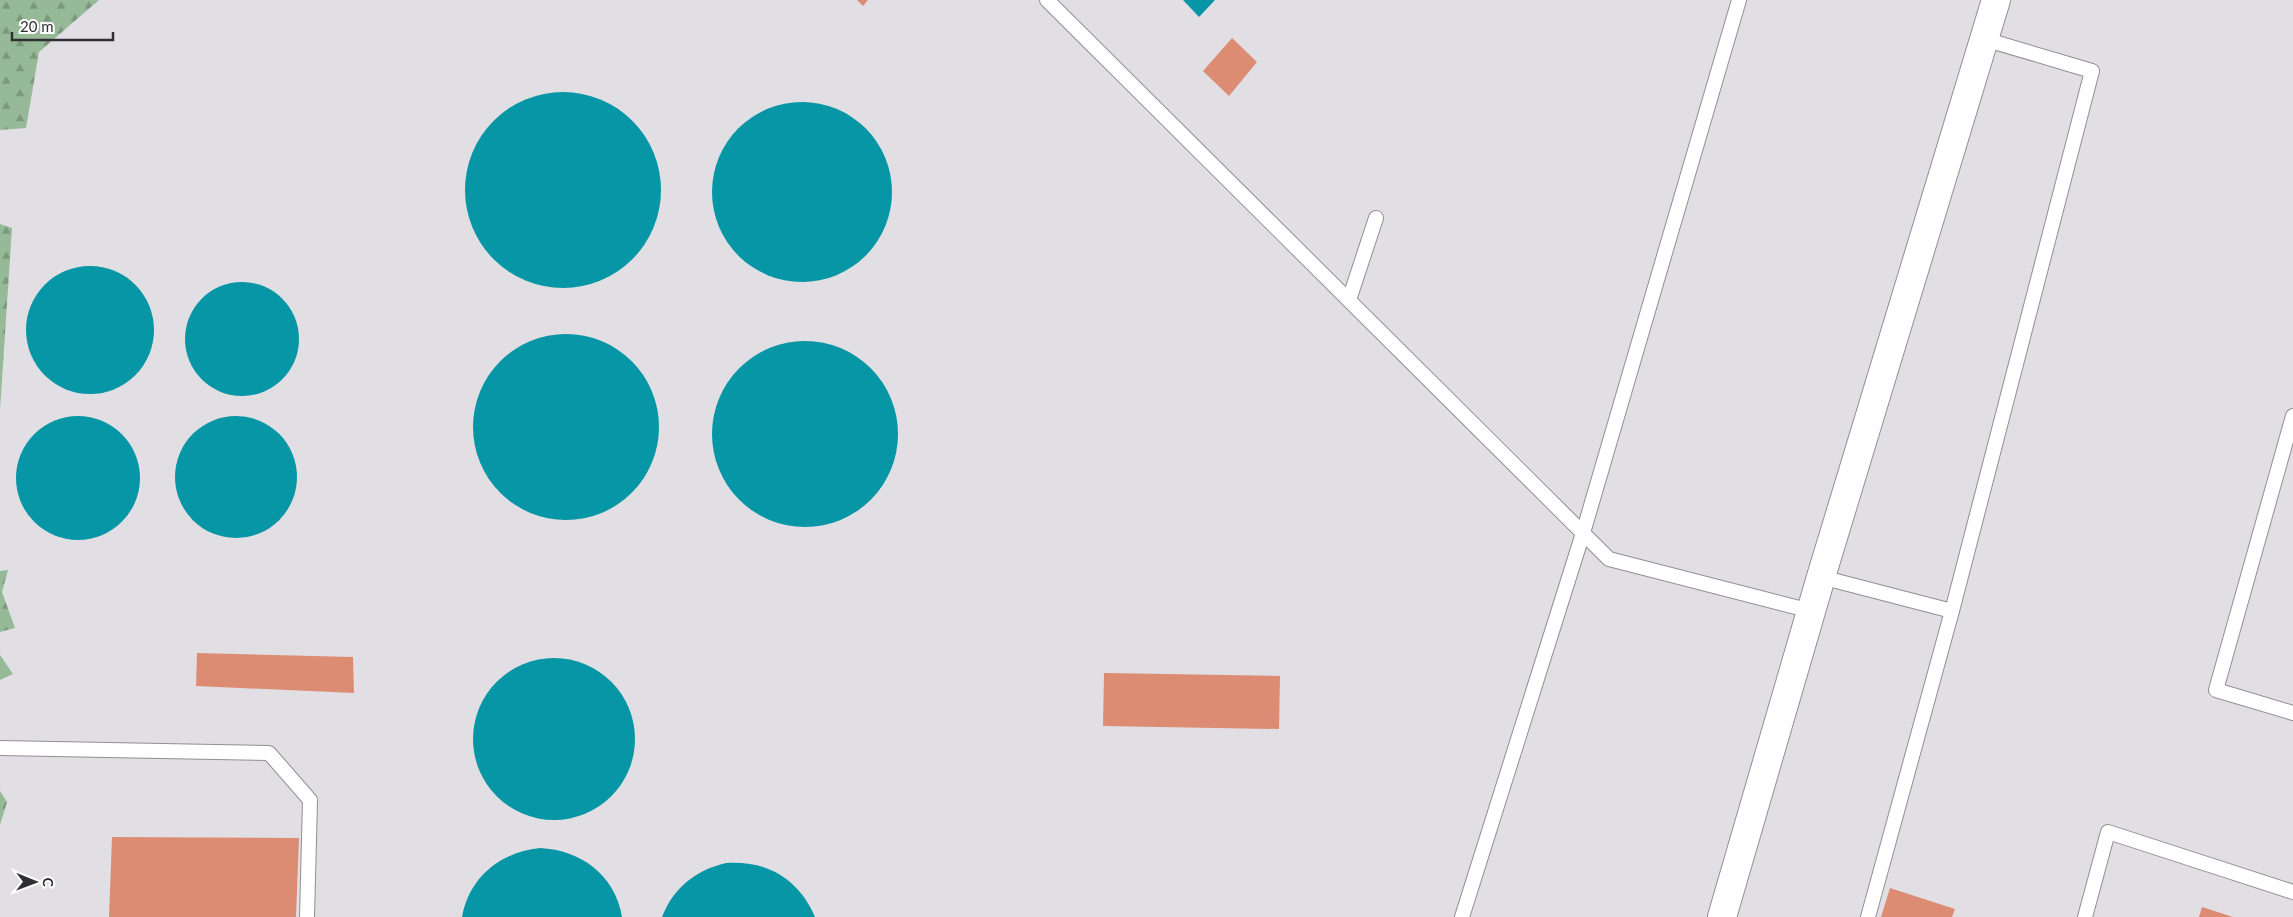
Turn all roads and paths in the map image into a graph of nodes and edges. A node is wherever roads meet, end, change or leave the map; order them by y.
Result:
1 (1046, 0) edge
2 (1739, 0) edge
3 (1996, 0) edge
4 (1984, 39) junction
5 (1376, 218) dead end
6 (1349, 300) junction
7 (2293, 416) edge
8 (1583, 533) junction
9 (1821, 577) junction
10 (1810, 611) junction
11 (1952, 611) junction
12 (2293, 714) edge
13 (0, 748) edge
14 (2293, 892) edge
15 (307, 917) edge
16 (1462, 917) edge
17 (1722, 917) edge
18 (1868, 917) edge
19 (2085, 917) edge

1 - 6 lane
2 - 8 lane
3 - 4 street
4 - 9 street
4 - 11 lane
5 - 6 lane
6 - 8 lane
7 - 12 lane
8 - 10 lane
8 - 16 lane
9 - 10 street
9 - 11 lane
10 - 17 street
11 - 18 lane
13 - 15 lane
14 - 19 lane

